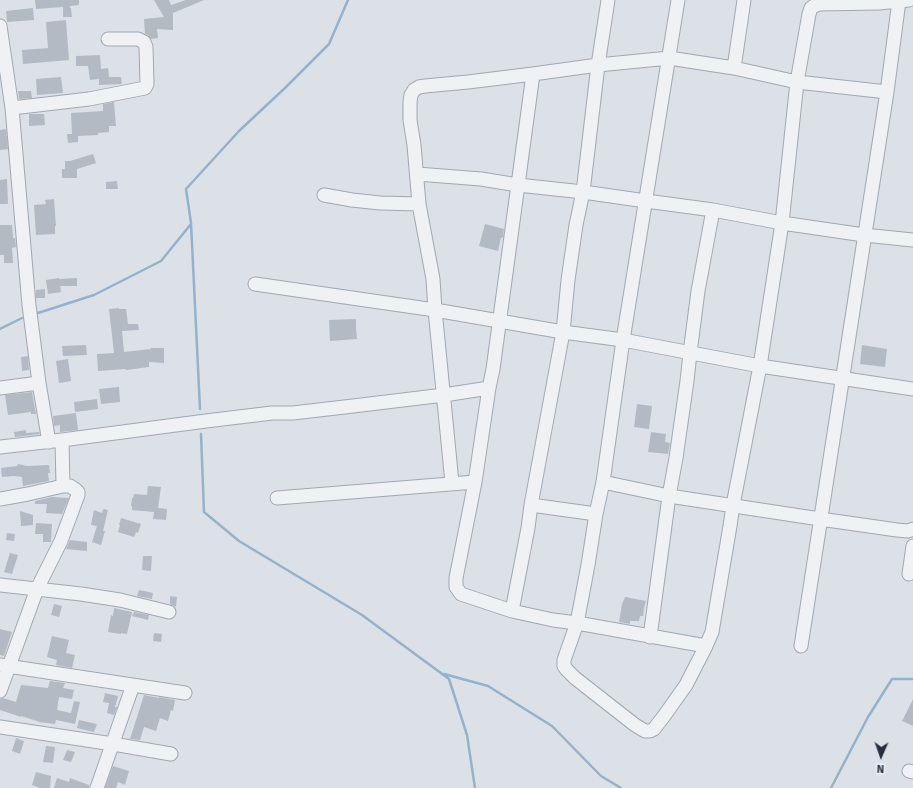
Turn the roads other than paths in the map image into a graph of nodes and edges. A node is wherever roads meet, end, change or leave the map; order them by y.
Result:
1 (608, 0) edge
2 (678, 0) edge
3 (744, 0) edge
4 (904, 1) edge
5 (0, 26) edge
6 (108, 39) dead end
7 (669, 58) junction
8 (598, 65) junction
9 (734, 68) junction
10 (533, 74) junction
11 (797, 82) junction
12 (887, 92) junction
13 (12, 108) junction
14 (417, 174) junction
15 (518, 185) junction
16 (583, 192) junction
17 (324, 195) dead end
18 (646, 201) junction
19 (419, 204) junction
20 (713, 210) junction
21 (782, 222) junction
22 (864, 235) junction
23 (913, 240) edge
24 (255, 284) dead end
25 (435, 310) junction
26 (499, 321) junction
27 (563, 332) junction
28 (623, 340) junction
29 (690, 353) junction
30 (760, 366) junction
31 (843, 379) junction
32 (39, 382) junction
33 (0, 388) edge
34 (489, 388) junction
35 (913, 389) edge
36 (444, 396) junction
37 (55, 441) junction
38 (0, 447) edge
39 (475, 482) junction
40 (603, 482) junction
41 (452, 484) junction
42 (63, 486) junction
43 (669, 496) junction
44 (277, 498) dead end
45 (0, 499) edge
46 (531, 505) junction
47 (733, 505) junction
48 (596, 514) junction
49 (820, 520) junction
50 (913, 529) edge
51 (913, 546) edge
52 (909, 574) dead end
53 (0, 585) edge
54 (37, 589) junction
55 (169, 612) dead end
56 (512, 612) junction
57 (577, 623) junction
58 (650, 637) junction
59 (706, 646) junction
60 (801, 646) dead end
61 (5, 666) edge
62 (133, 685) junction
63 (0, 691) edge
64 (185, 693) dead end
65 (0, 727) edge
66 (113, 744) junction
67 (171, 754) dead end
68 (97, 788) edge

1 - 8 street
2 - 7 street
3 - 9 street
4 - 11 street
4 - 12 street
5 - 13 street
6 - 13 street
7 - 8 street
7 - 9 street
7 - 18 street
8 - 10 street
8 - 16 street
9 - 11 street
10 - 14 street
10 - 15 street
11 - 12 street
11 - 21 street
12 - 22 street
13 - 32 street
14 - 15 street
14 - 19 street
15 - 16 street
15 - 26 street
16 - 18 street
16 - 27 street
17 - 19 street
18 - 20 street
18 - 28 street
19 - 25 street
20 - 21 street
20 - 29 street
21 - 22 street
21 - 30 street
22 - 23 street
22 - 31 street
24 - 25 street
25 - 26 street
25 - 36 street
26 - 27 street
26 - 34 street
27 - 28 street
27 - 46 street
28 - 29 street
28 - 40 street
29 - 30 street
29 - 43 street
30 - 31 street
30 - 47 street
31 - 35 street
31 - 49 street
32 - 33 street
32 - 37 street
34 - 36 street
34 - 39 street
36 - 37 street
36 - 41 street
37 - 38 street
37 - 42 street
39 - 41 street
39 - 56 street
40 - 43 street
40 - 48 street
41 - 44 street
42 - 45 street
42 - 54 street
43 - 47 street
43 - 58 street
46 - 48 street
46 - 56 street
47 - 49 street
47 - 59 street
48 - 57 street
49 - 50 street
49 - 60 street
51 - 52 street
53 - 54 street
54 - 55 street
54 - 61 street
56 - 57 street
57 - 58 street
57 - 59 street
58 - 59 street
61 - 62 street
61 - 63 street
62 - 64 street
62 - 66 street
65 - 66 street
66 - 67 street
66 - 68 street

